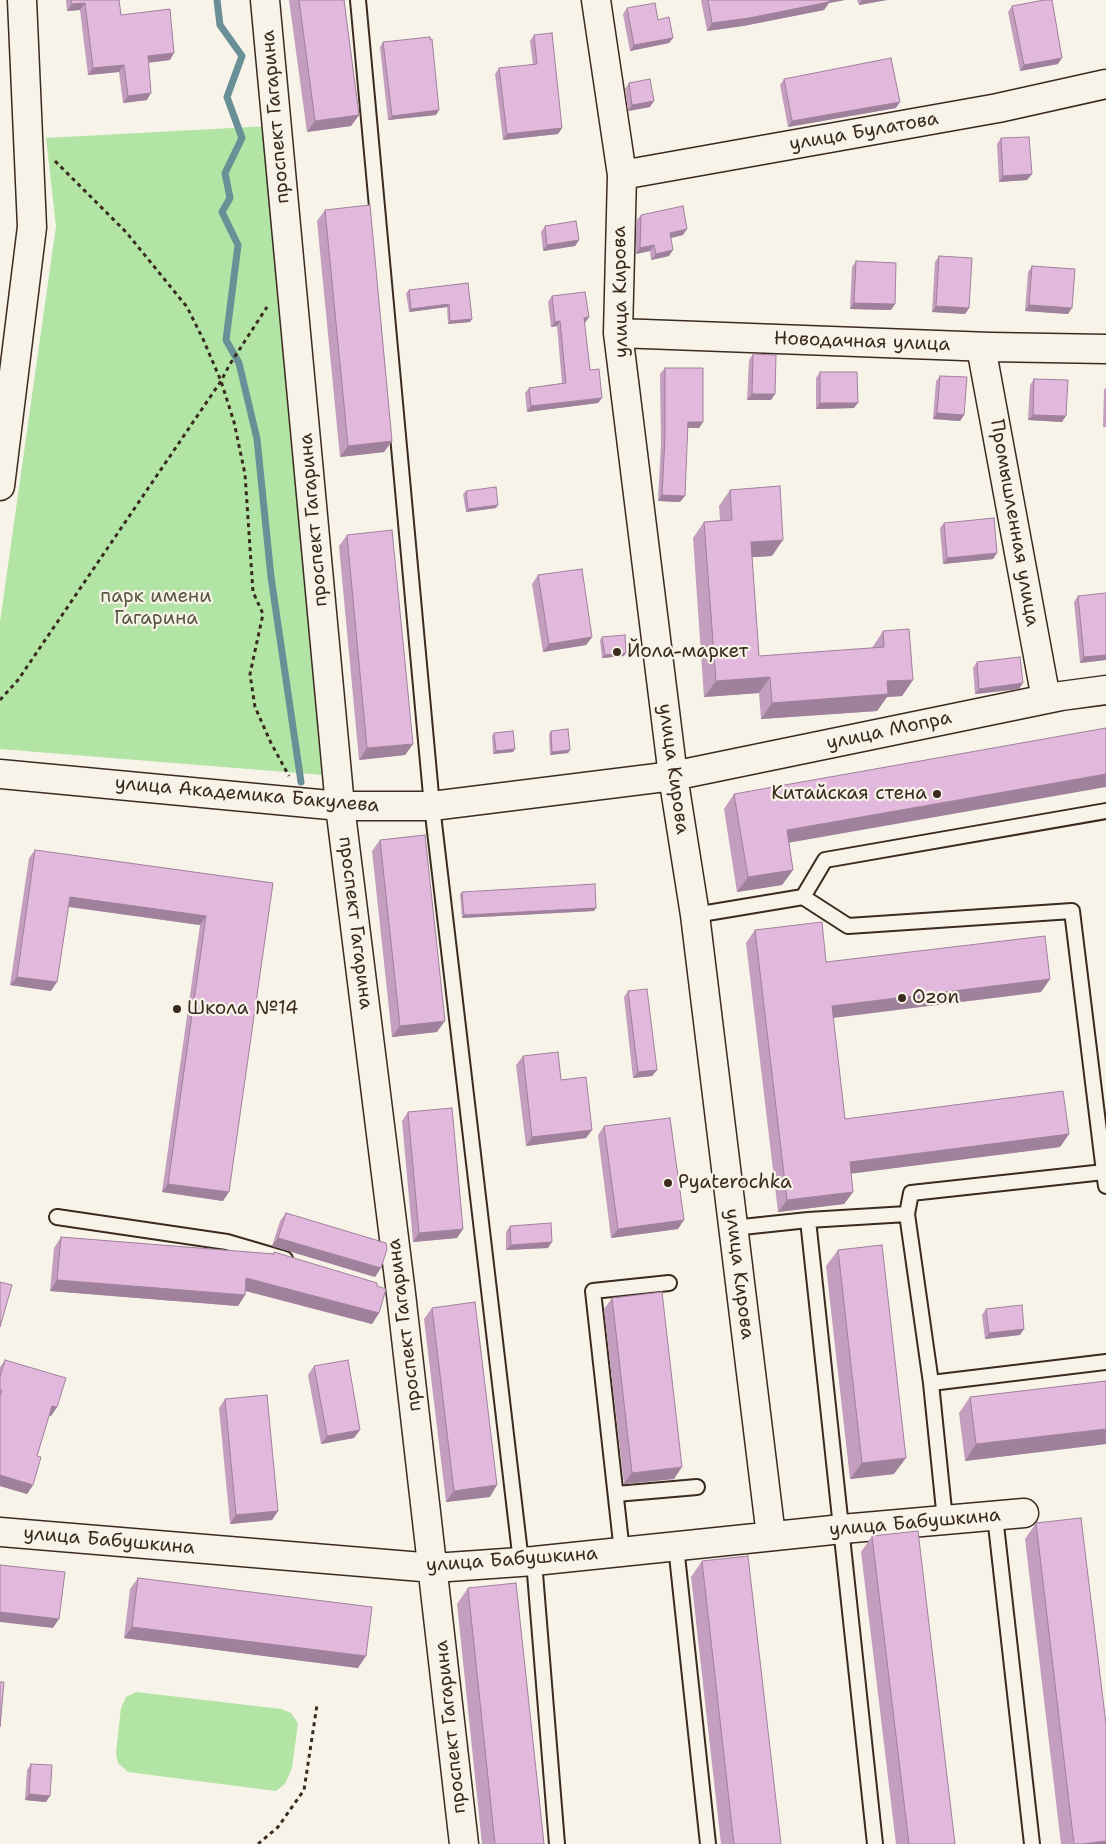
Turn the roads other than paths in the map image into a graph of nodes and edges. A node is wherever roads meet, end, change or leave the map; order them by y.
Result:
1 (22, 0) edge
2 (265, 0) edge
3 (358, 0) edge
4 (596, 0) edge
5 (1106, 84) edge
6 (622, 175) junction
7 (618, 332) junction
8 (981, 347) junction
9 (1106, 349) edge
10 (0, 486) edge
11 (1106, 690) edge
12 (1046, 699) junction
13 (0, 774) edge
14 (673, 776) junction
15 (340, 806) junction
16 (432, 806) junction
17 (1106, 811) edge
18 (804, 897) junction
19 (695, 915) junction
20 (1104, 1172) junction
21 (1106, 1186) edge
22 (907, 1214) junction
23 (57, 1217) dead end
24 (808, 1220) junction
25 (734, 1228) junction
26 (300, 1264) edge
27 (669, 1283) dead end
28 (1106, 1362) edge
29 (931, 1383) junction
30 (697, 1486) dead end
31 (616, 1494) junction
32 (1024, 1513) dead end
33 (995, 1516) junction
34 (945, 1520) junction
35 (842, 1529) junction
36 (0, 1532) edge
37 (771, 1536) junction
38 (676, 1546) junction
39 (622, 1552) junction
40 (528, 1561) junction
41 (434, 1568) junction
42 (464, 1844) edge
43 (557, 1844) edge
44 (708, 1844) edge
45 (875, 1844) edge
46 (1032, 1844) edge

1 - 10 street
2 - 15 street, проспект Гагарина
3 - 16 lane
4 - 6 street, улица Кирова
5 - 6 street, улица Булатова
6 - 7 street, улица Кирова
7 - 8 street, Новодачная улица
7 - 14 street, улица Кирова
8 - 9 street, Новодачная улица
8 - 12 street, Промышленная улица
11 - 12 street, улица Мопра
12 - 14 street, улица Мопра
13 - 15 street, улица Академика Бакулева
14 - 16 street, улица Академика Бакулева
14 - 19 street, улица Кирова
15 - 16 street, улица Академика Бакулева
15 - 41 street, проспект Гагарина
16 - 40 lane
17 - 18 lane
18 - 19 lane
18 - 20 lane
19 - 25 street, улица Кирова
20 - 21 lane
20 - 22 lane
22 - 24 lane
22 - 29 lane
23 - 26 lane
24 - 25 lane
24 - 35 lane
25 - 37 street, улица Кирова
27 - 31 lane
28 - 29 lane
29 - 34 lane
30 - 31 lane
31 - 39 lane
32 - 33 street, улица Бабушкина
33 - 34 street, улица Бабушкина
33 - 46 lane
34 - 35 street, улица Бабушкина
35 - 37 street, улица Бабушкина
35 - 45 lane
36 - 41 street, улица Бабушкина
37 - 38 street, улица Бабушкина
38 - 39 street, улица Бабушкина
38 - 44 lane
39 - 40 street, улица Бабушкина
40 - 41 street, улица Бабушкина
40 - 43 lane
41 - 42 street, проспект Гагарина

